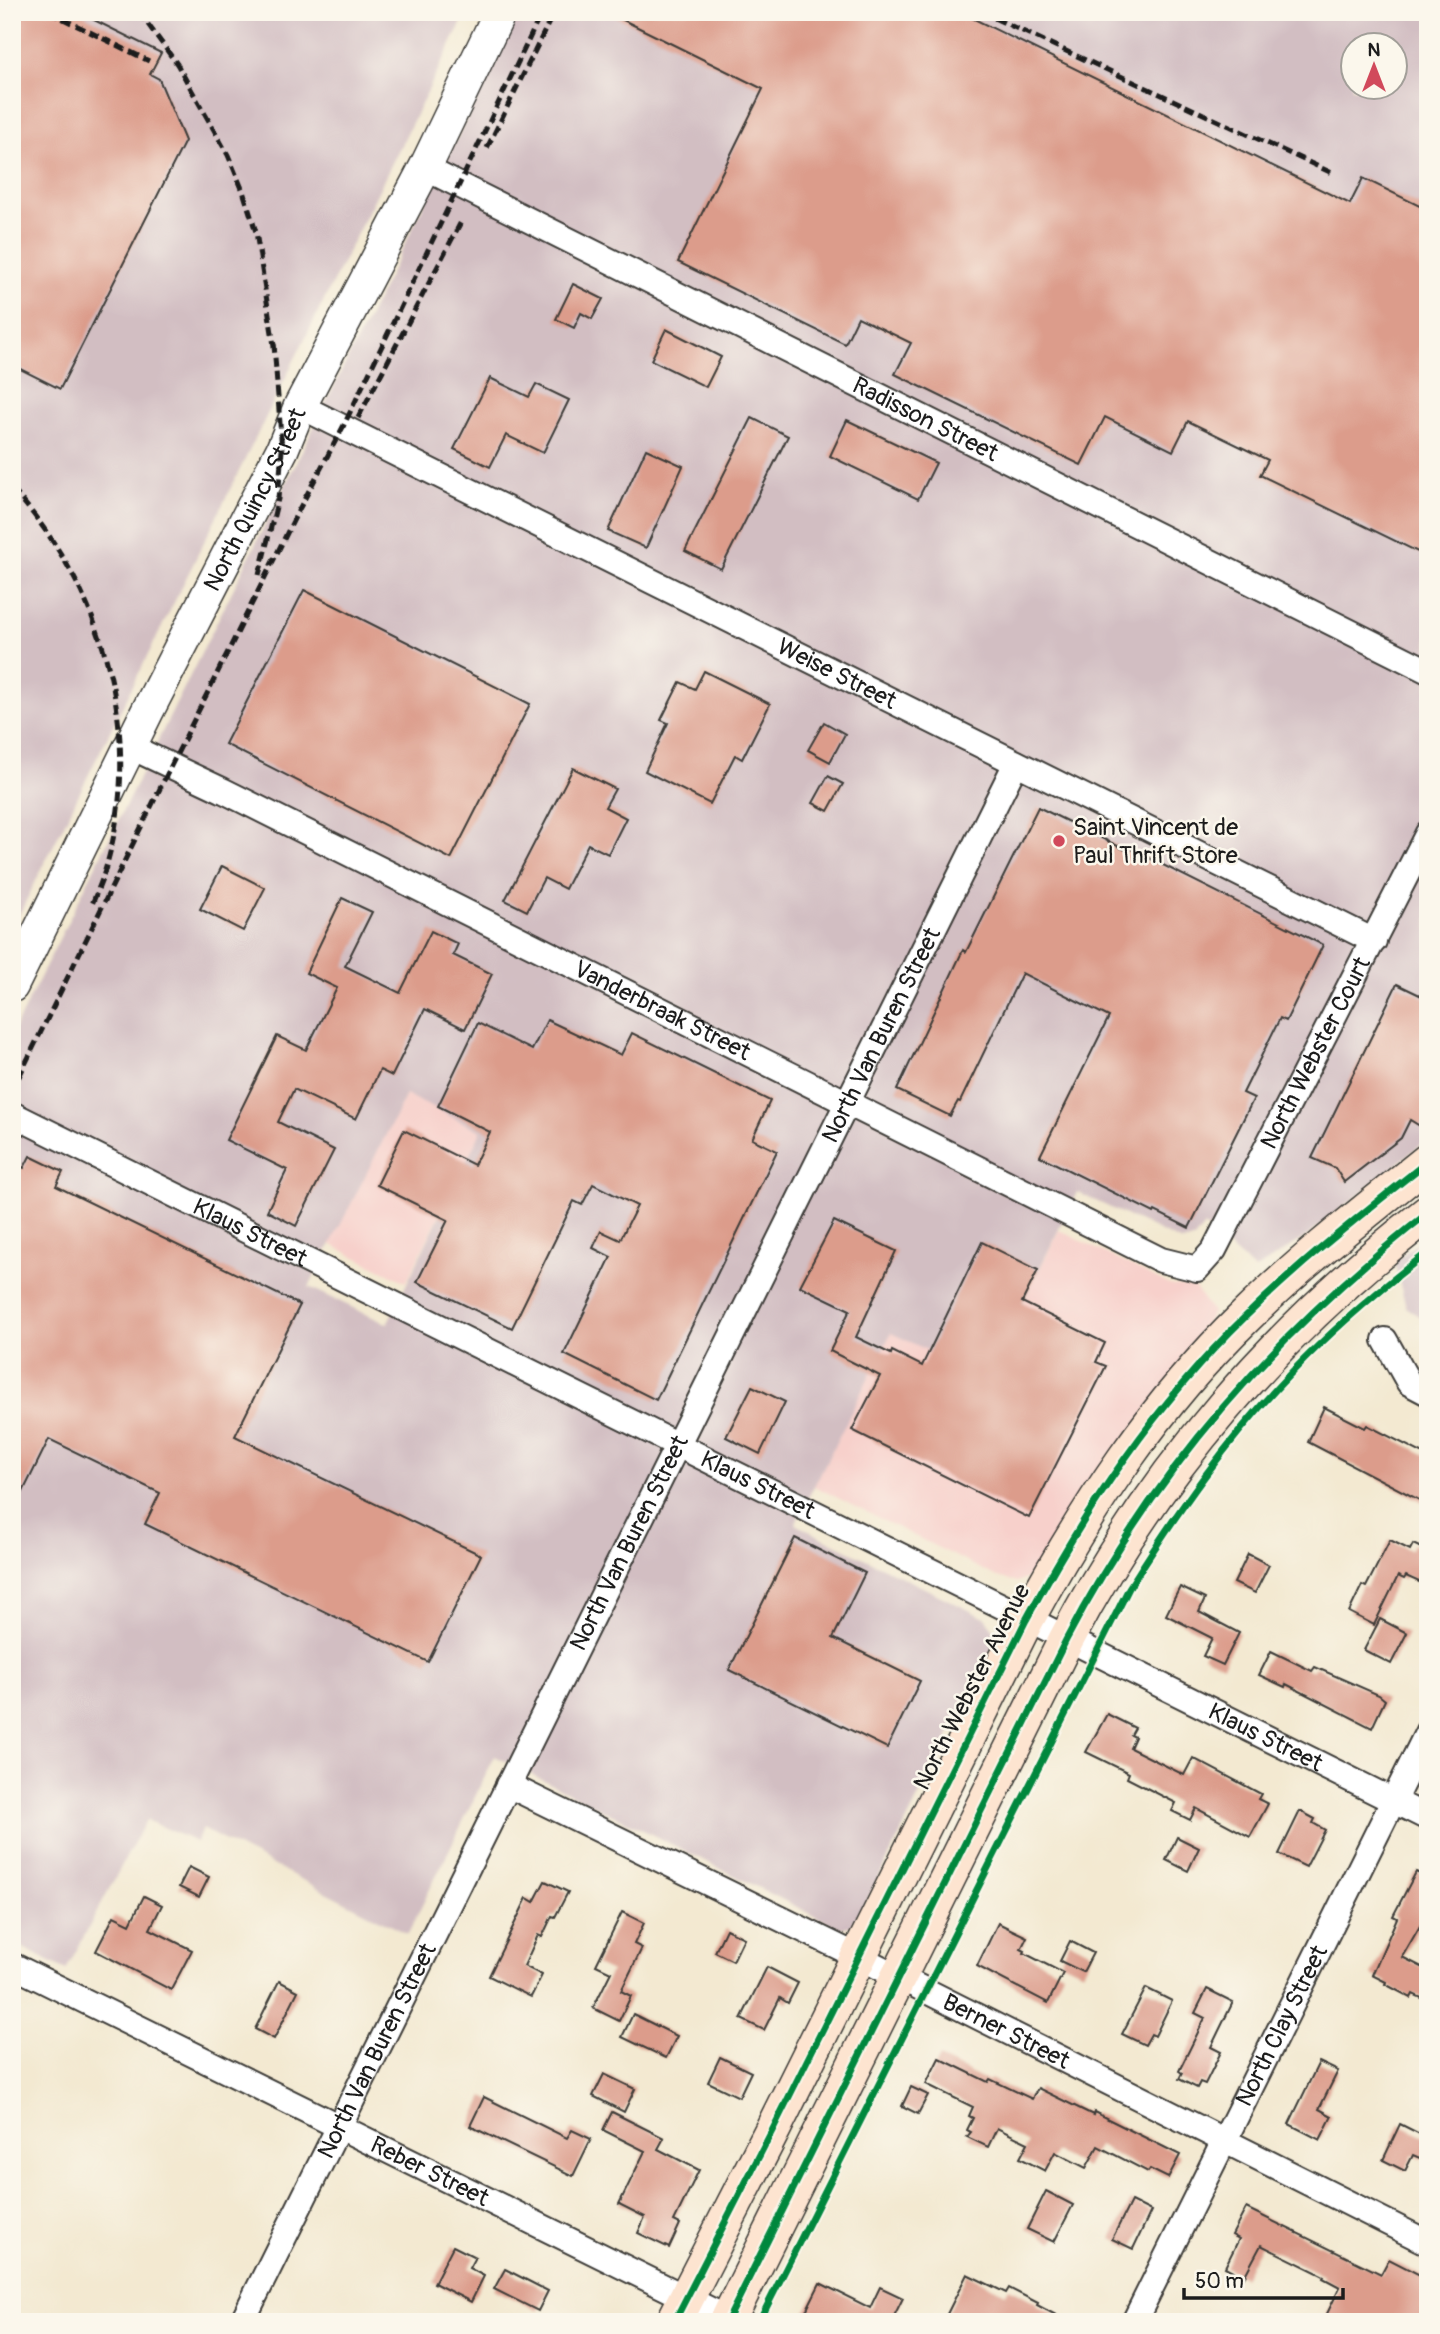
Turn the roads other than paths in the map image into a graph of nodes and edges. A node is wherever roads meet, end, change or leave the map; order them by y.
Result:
1 (500, 12) edge
2 (425, 168) junction
3 (300, 406) junction
4 (1428, 671) edge
5 (131, 747) junction
6 (1016, 763) junction
7 (1428, 833) edge
8 (1374, 941) junction
9 (12, 986) edge
10 (847, 1104) junction
11 (12, 1114) edge
12 (1428, 1161) edge
13 (1428, 1213) edge
14 (1197, 1269) joint
15 (1385, 1340) dead end
16 (1428, 1393) edge
17 (677, 1445) junction
18 (1026, 1620) junction
19 (1066, 1640) junction
20 (1428, 1731) edge
21 (508, 1785) junction
22 (1393, 1801) junction
23 (1428, 1818) edge
24 (859, 1958) junction
25 (12, 1965) edge
26 (899, 1977) junction
27 (338, 2127) junction
28 (1224, 2141) junction
29 (1428, 2243) edge
30 (680, 2309) edge
31 (731, 2321) edge
32 (242, 2322) edge
33 (1134, 2322) edge

1 - 2 street, North Quincy Street
2 - 3 street, North Quincy Street
2 - 4 street, Radisson Street
3 - 5 street, North Quincy Street
3 - 6 street, Weise Street
5 - 9 street, North Quincy Street
5 - 10 street, Vanderbraak Street
6 - 8 street, Weise Street
6 - 10 street, North Van Buren Street
7 - 8 street, North Webster Court
8 - 14 street, North Webster Court
10 - 14 street, Vanderbraak Street
10 - 17 street, North Van Buren Street
11 - 17 street, Klaus Street
12 - 18 main road, North Webster Avenue
13 - 19 main road
15 - 16 street
17 - 18 street, Klaus Street
17 - 21 street, North Van Buren Street
18 - 19 street, Klaus Street
18 - 24 main road, North Webster Avenue
19 - 22 street, Klaus Street
19 - 26 main road
20 - 22 street, North Clay Street
21 - 24 street, Berner Street
21 - 27 street, North Van Buren Street
22 - 23 street, Klaus Street
22 - 28 street, North Clay Street
24 - 26 street, Berner Street
24 - 30 main road, North Webster Avenue
25 - 27 street, Reber Street
26 - 28 street, Berner Street
26 - 31 main road
27 - 30 street, Reber Street
27 - 32 street, North Van Buren Street
28 - 29 street, Berner Street
28 - 33 street, North Clay Street
30 - 31 street, Reber Street

